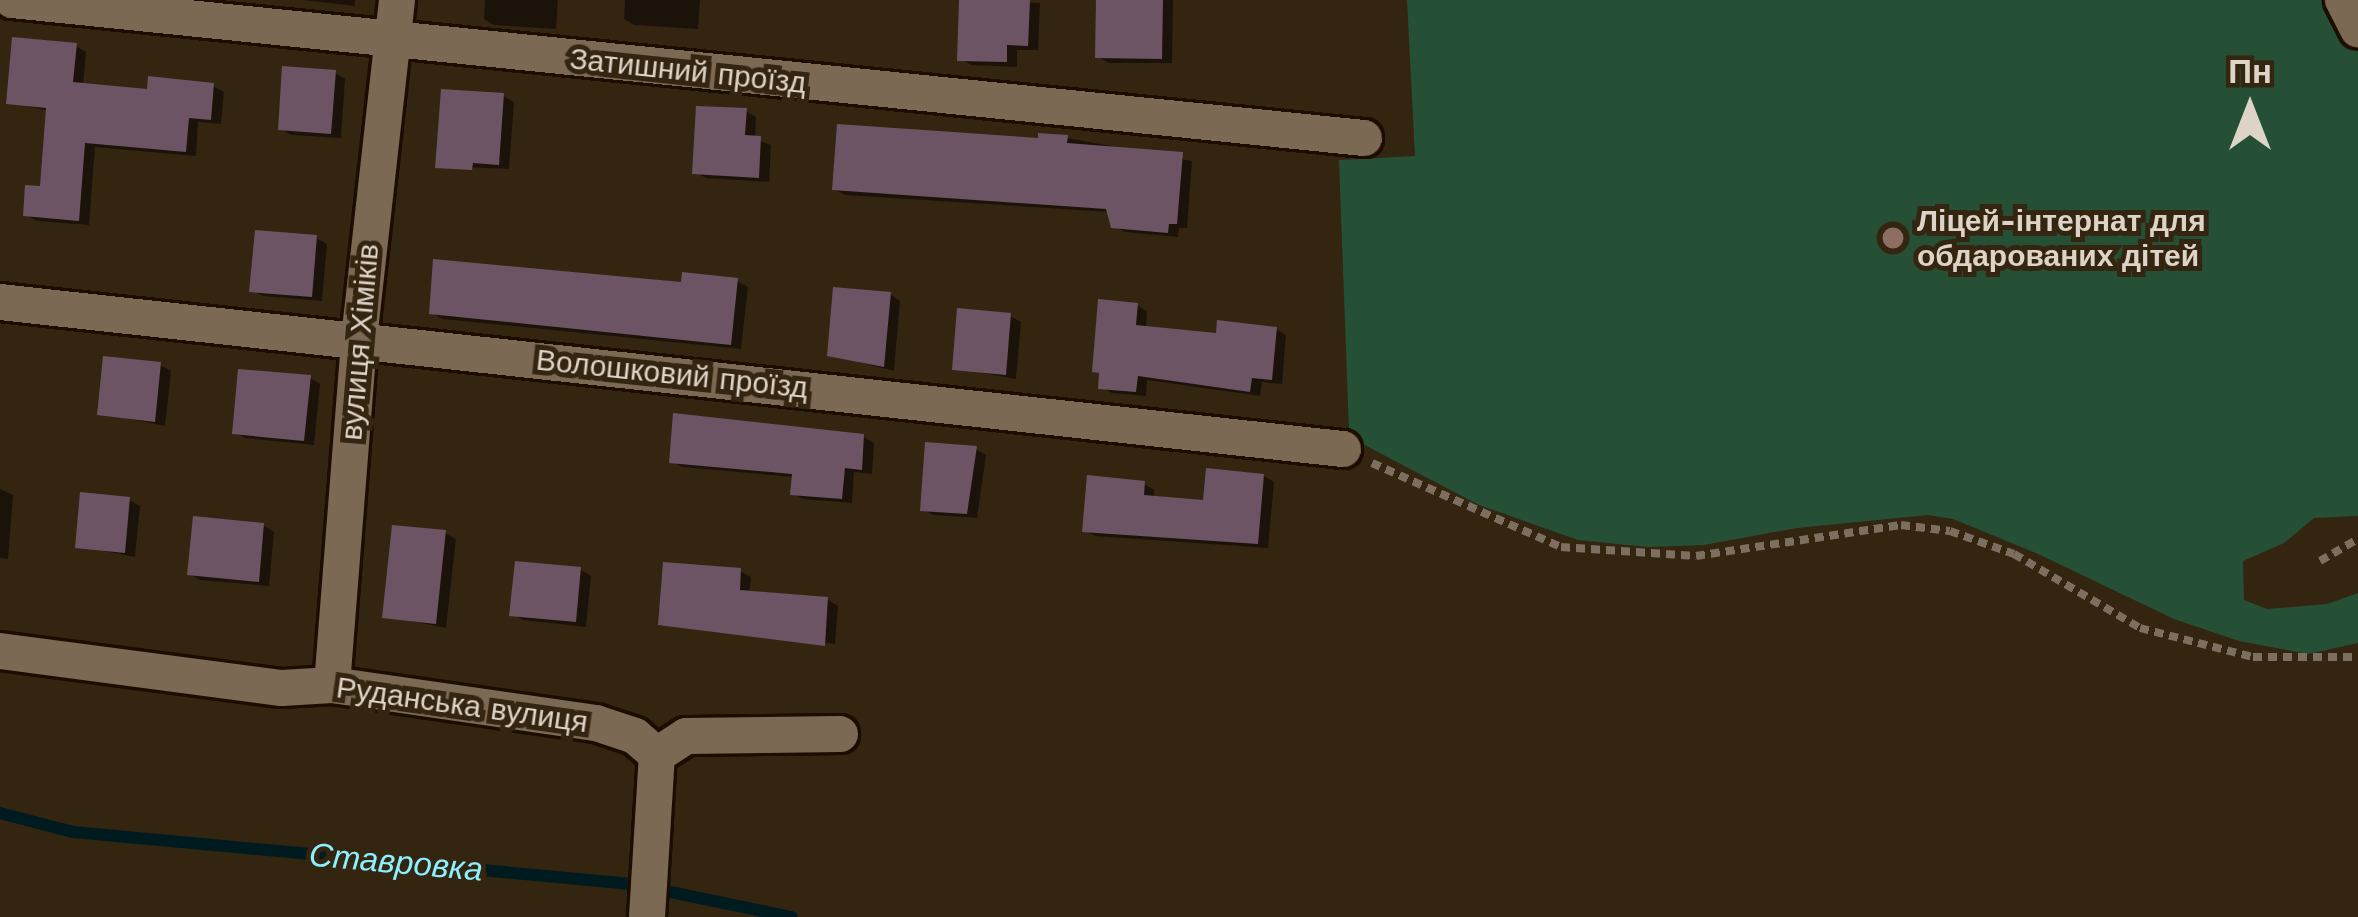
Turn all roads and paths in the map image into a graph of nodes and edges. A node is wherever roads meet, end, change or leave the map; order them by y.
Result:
1 (12, 0) edge
2 (397, 0) edge
3 (2343, 0) edge
4 (2358, 29) edge
5 (392, 42) junction
6 (1364, 138) dead end
7 (0, 302) edge
8 (359, 340) junction
9 (1343, 449) joint
10 (2358, 539) edge
11 (2320, 561) dead end
12 (0, 651) edge
13 (2358, 657) edge
14 (332, 685) junction
15 (840, 734) dead end
16 (657, 755) junction
17 (647, 915) edge

1 - 5 street, Затишний проїзд
2 - 5 street, вулиця Хіміків
3 - 4 street
5 - 6 street, Затишний проїзд
5 - 8 street, вулиця Хіміків
7 - 8 street, Волошковий проїзд
8 - 9 street, Волошковий проїзд
8 - 14 street, вулиця Хіміків
9 - 13 path
10 - 11 path
12 - 14 street, Руданська вулиця
14 - 16 street, Руданська вулиця
15 - 16 street
16 - 17 street

